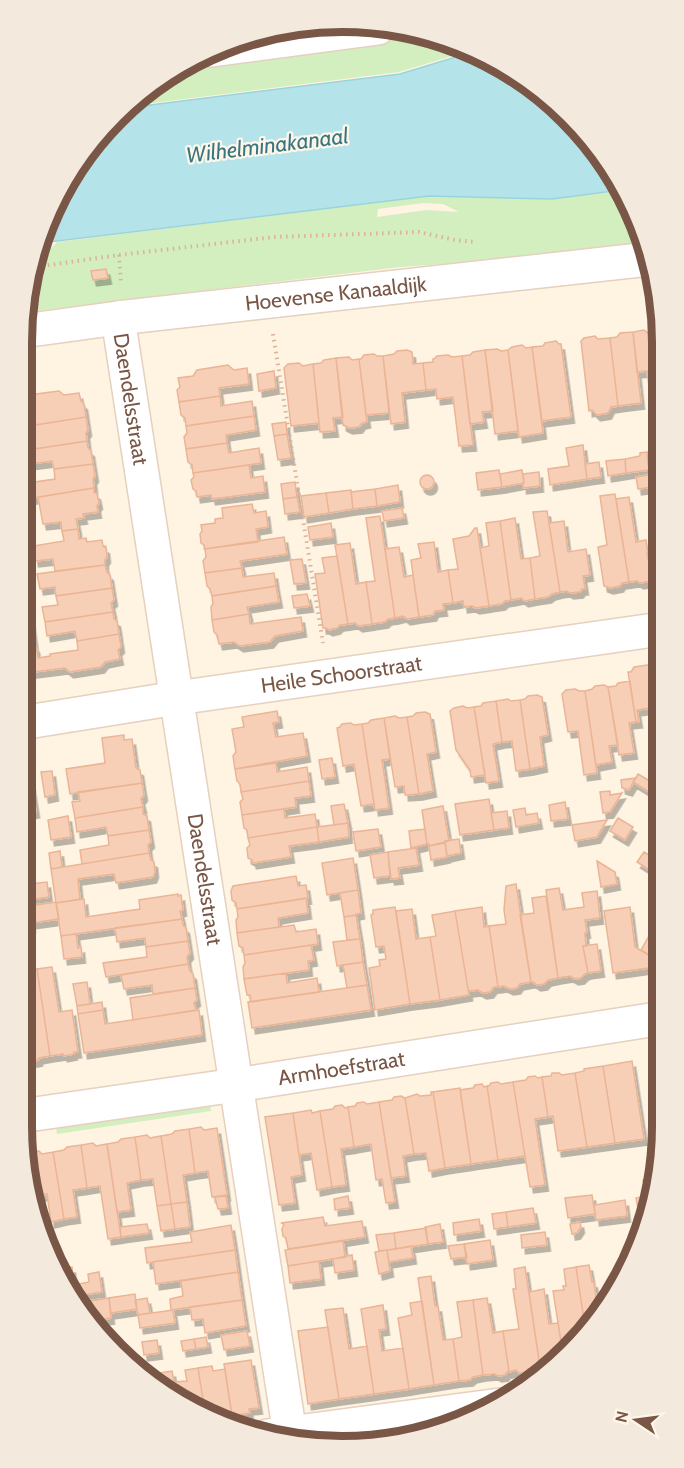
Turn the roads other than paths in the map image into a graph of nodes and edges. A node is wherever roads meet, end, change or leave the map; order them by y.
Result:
1 (348, 32) edge
2 (253, 45) edge
3 (641, 260) edge
4 (118, 318) junction
5 (32, 330) edge
6 (652, 630) edge
7 (177, 698) junction
8 (32, 721) edge
9 (652, 1020) edge
10 (236, 1085) junction
11 (32, 1114) edge
12 (467, 1410) edge
13 (282, 1431) edge
14 (302, 1434) edge

1 - 2 street
3 - 4 street, Hoevense Kanaaldijk
4 - 5 street, Hoevense Kanaaldijk
4 - 7 street, Daendelsstraat
6 - 7 street, Heile Schoorstraat
7 - 8 street, Heile Schoorstraat
7 - 10 street, Daendelsstraat
9 - 10 street, Armhoefstraat
10 - 11 street, Armhoefstraat
10 - 13 street, Daendelsstraat
12 - 14 street

